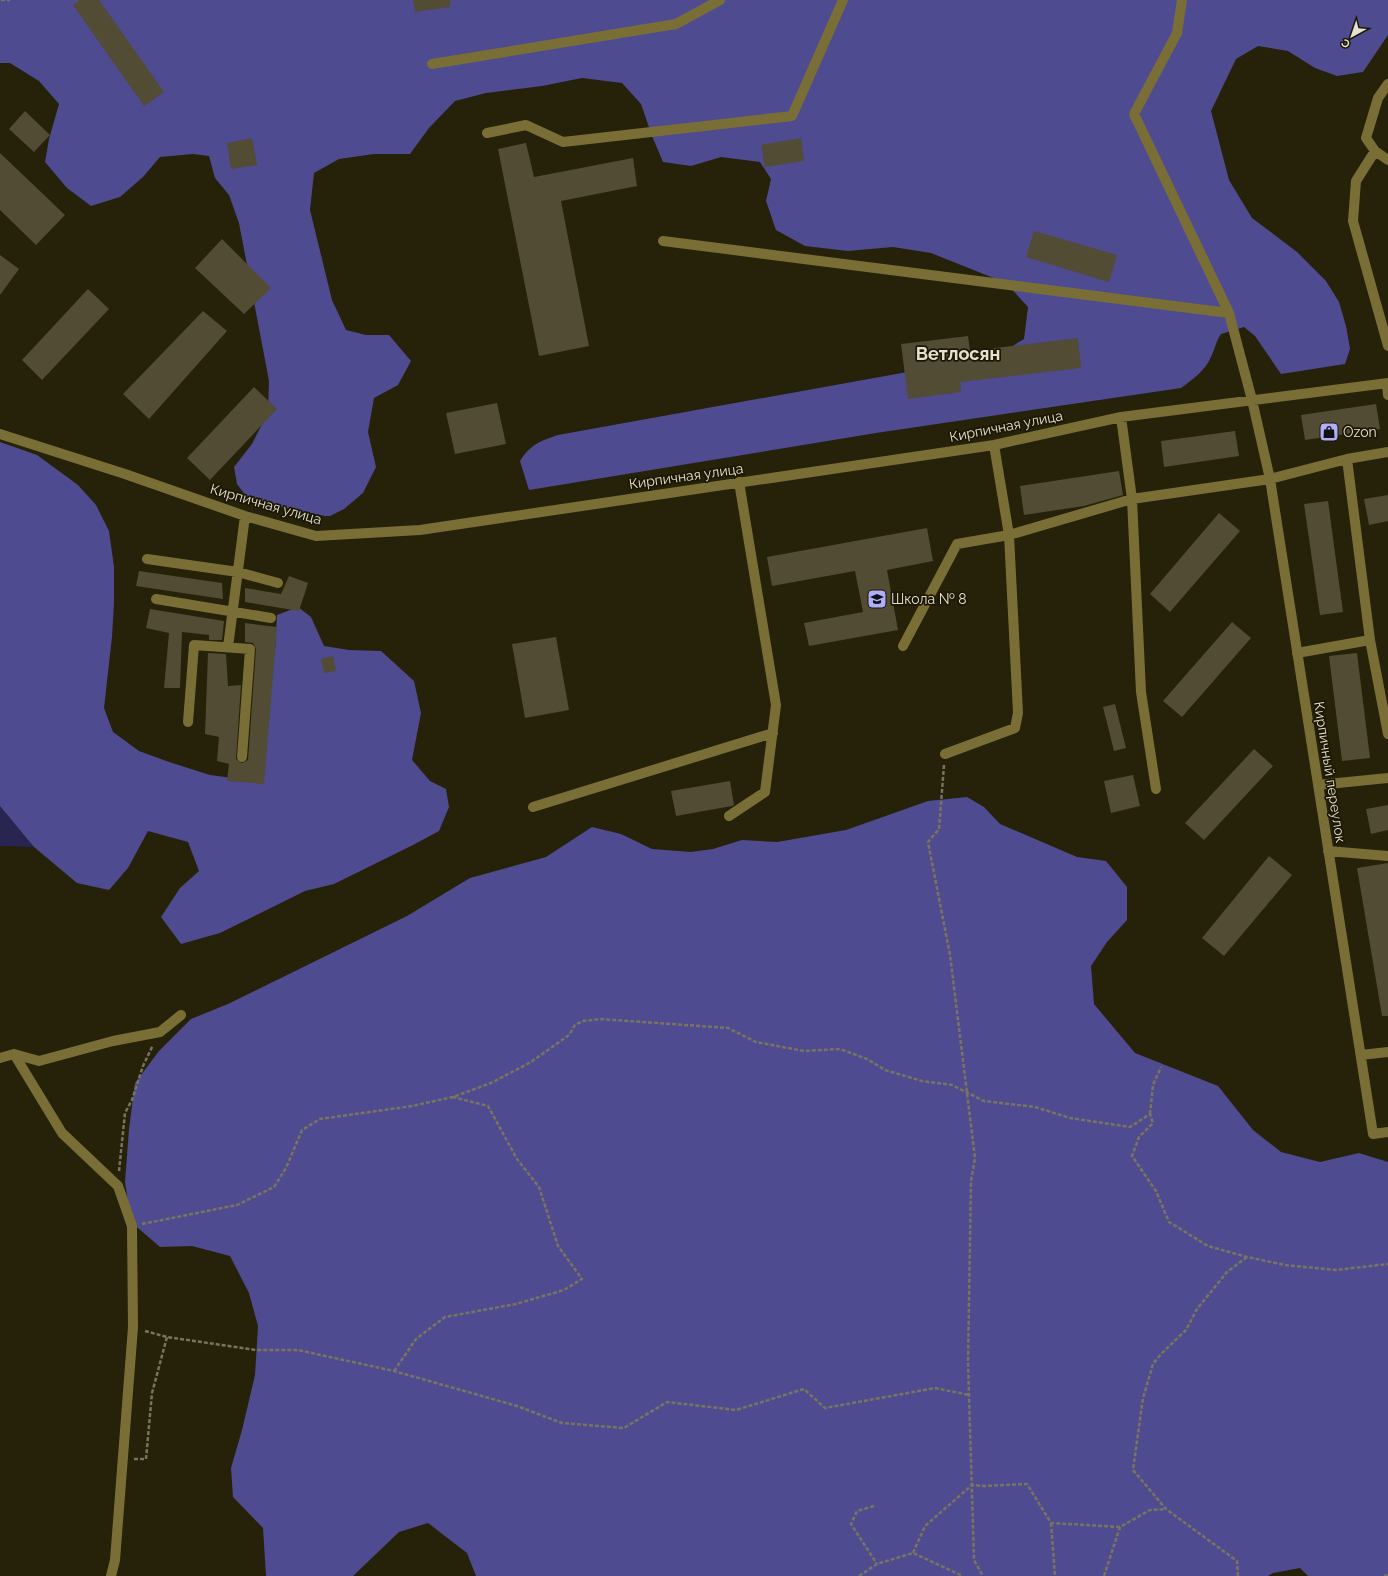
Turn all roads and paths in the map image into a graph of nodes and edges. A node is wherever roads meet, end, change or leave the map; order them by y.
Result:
1 (1, 0) edge
2 (10, 0) edge
3 (720, 0) edge
4 (842, 0) edge
5 (1182, 0) edge
6 (432, 64) dead end
7 (1388, 84) edge
8 (487, 133) dead end
9 (1376, 151) junction
10 (1388, 160) edge
11 (663, 241) dead end
12 (1228, 313) junction
13 (1388, 346) edge
14 (1387, 383) edge
15 (1388, 395) edge
16 (1252, 400) junction
17 (1121, 417) junction
18 (0, 434) edge
19 (994, 445) junction
20 (1388, 452) edge
21 (1347, 459) junction
22 (1270, 479) junction
23 (739, 482) junction
24 (1132, 499) junction
25 (245, 516) junction
26 (1009, 535) junction
27 (148, 559) dead end
28 (238, 572) junction
29 (278, 582) dead end
30 (156, 599) dead end
31 (233, 611) junction
32 (272, 618) dead end
33 (1370, 640) junction
34 (903, 646) dead end
35 (228, 647) junction
36 (1297, 653) junction
37 (188, 722) dead end
38 (772, 732) junction
39 (1388, 734) edge
40 (945, 754) joint
41 (242, 757) dead end
42 (1388, 778) edge
43 (1318, 785) junction
44 (1156, 790) dead end
45 (533, 807) dead end
46 (729, 816) dead end
47 (1328, 851) junction
48 (1388, 856) edge
49 (181, 1015) dead end
50 (160, 1032) junction
51 (1388, 1052) edge
52 (14, 1054) junction
53 (1361, 1055) junction
54 (0, 1058) edge
55 (1161, 1067) dead end
56 (967, 1094) junction
57 (453, 1097) junction
58 (1150, 1114) junction
59 (1388, 1132) edge
60 (118, 1186) junction
61 (132, 1226) junction
62 (1247, 1257) junction
63 (1388, 1264) edge
64 (133, 1328) junction
65 (167, 1337) junction
66 (394, 1371) junction
67 (969, 1395) junction
68 (124, 1459) junction
69 (972, 1485) junction
70 (874, 1506) dead end
71 (1166, 1509) junction
72 (1051, 1523) junction
73 (1120, 1528) junction
74 (913, 1553) junction
75 (877, 1564) junction
76 (1388, 1575) edge
77 (111, 1576) edge
78 (859, 1576) edge
79 (963, 1576) edge
80 (983, 1576) edge
81 (1055, 1576) edge
82 (1104, 1576) edge
83 (1238, 1576) edge
84 (1384, 1576) edge

1 - 2 path
3 - 6 street
4 - 8 street
5 - 12 street, Кирпичный переулок
7 - 9 street
9 - 10 street
9 - 13 street
11 - 12 street
12 - 16 street, Кирпичный переулок
14 - 15 street
14 - 16 street, Кирпичная улица
16 - 17 street, Кирпичная улица
16 - 22 street, Кирпичный переулок
17 - 19 street, Кирпичная улица
17 - 24 street
18 - 25 street, Кирпичная улица
19 - 23 street, Кирпичная улица
19 - 26 street
20 - 21 street
21 - 22 street
21 - 33 street
22 - 24 street
22 - 36 street, Кирпичный переулок
23 - 25 street, Кирпичная улица
23 - 38 street
24 - 26 street
24 - 44 street
25 - 28 street
26 - 34 street
26 - 40 street
27 - 28 street
28 - 29 street
28 - 31 street
30 - 31 street
31 - 32 street
31 - 35 street
33 - 36 street
33 - 39 street
35 - 37 street
35 - 41 street
36 - 43 street, Кирпичный переулок
38 - 45 street
38 - 46 street
40 - 56 path
42 - 43 street
43 - 47 street, Кирпичный переулок
47 - 48 street
47 - 53 street, Кирпичный переулок
49 - 50 street
50 - 52 street
50 - 60 path
51 - 53 street
52 - 54 street
52 - 60 street
53 - 59 street, Кирпичный переулок
55 - 58 path
56 - 57 path
56 - 58 path
56 - 67 path
57 - 61 path
57 - 66 path
58 - 62 path
60 - 61 street
61 - 64 street
62 - 63 path
62 - 71 path
64 - 65 path
64 - 68 street
65 - 66 path
65 - 68 path
66 - 67 path
67 - 69 path
68 - 77 street
69 - 72 path
69 - 74 path
69 - 80 path
70 - 75 path
71 - 73 path
71 - 83 path
72 - 73 path
72 - 81 path
73 - 82 path
74 - 75 path
74 - 79 path
75 - 78 path
76 - 84 path

